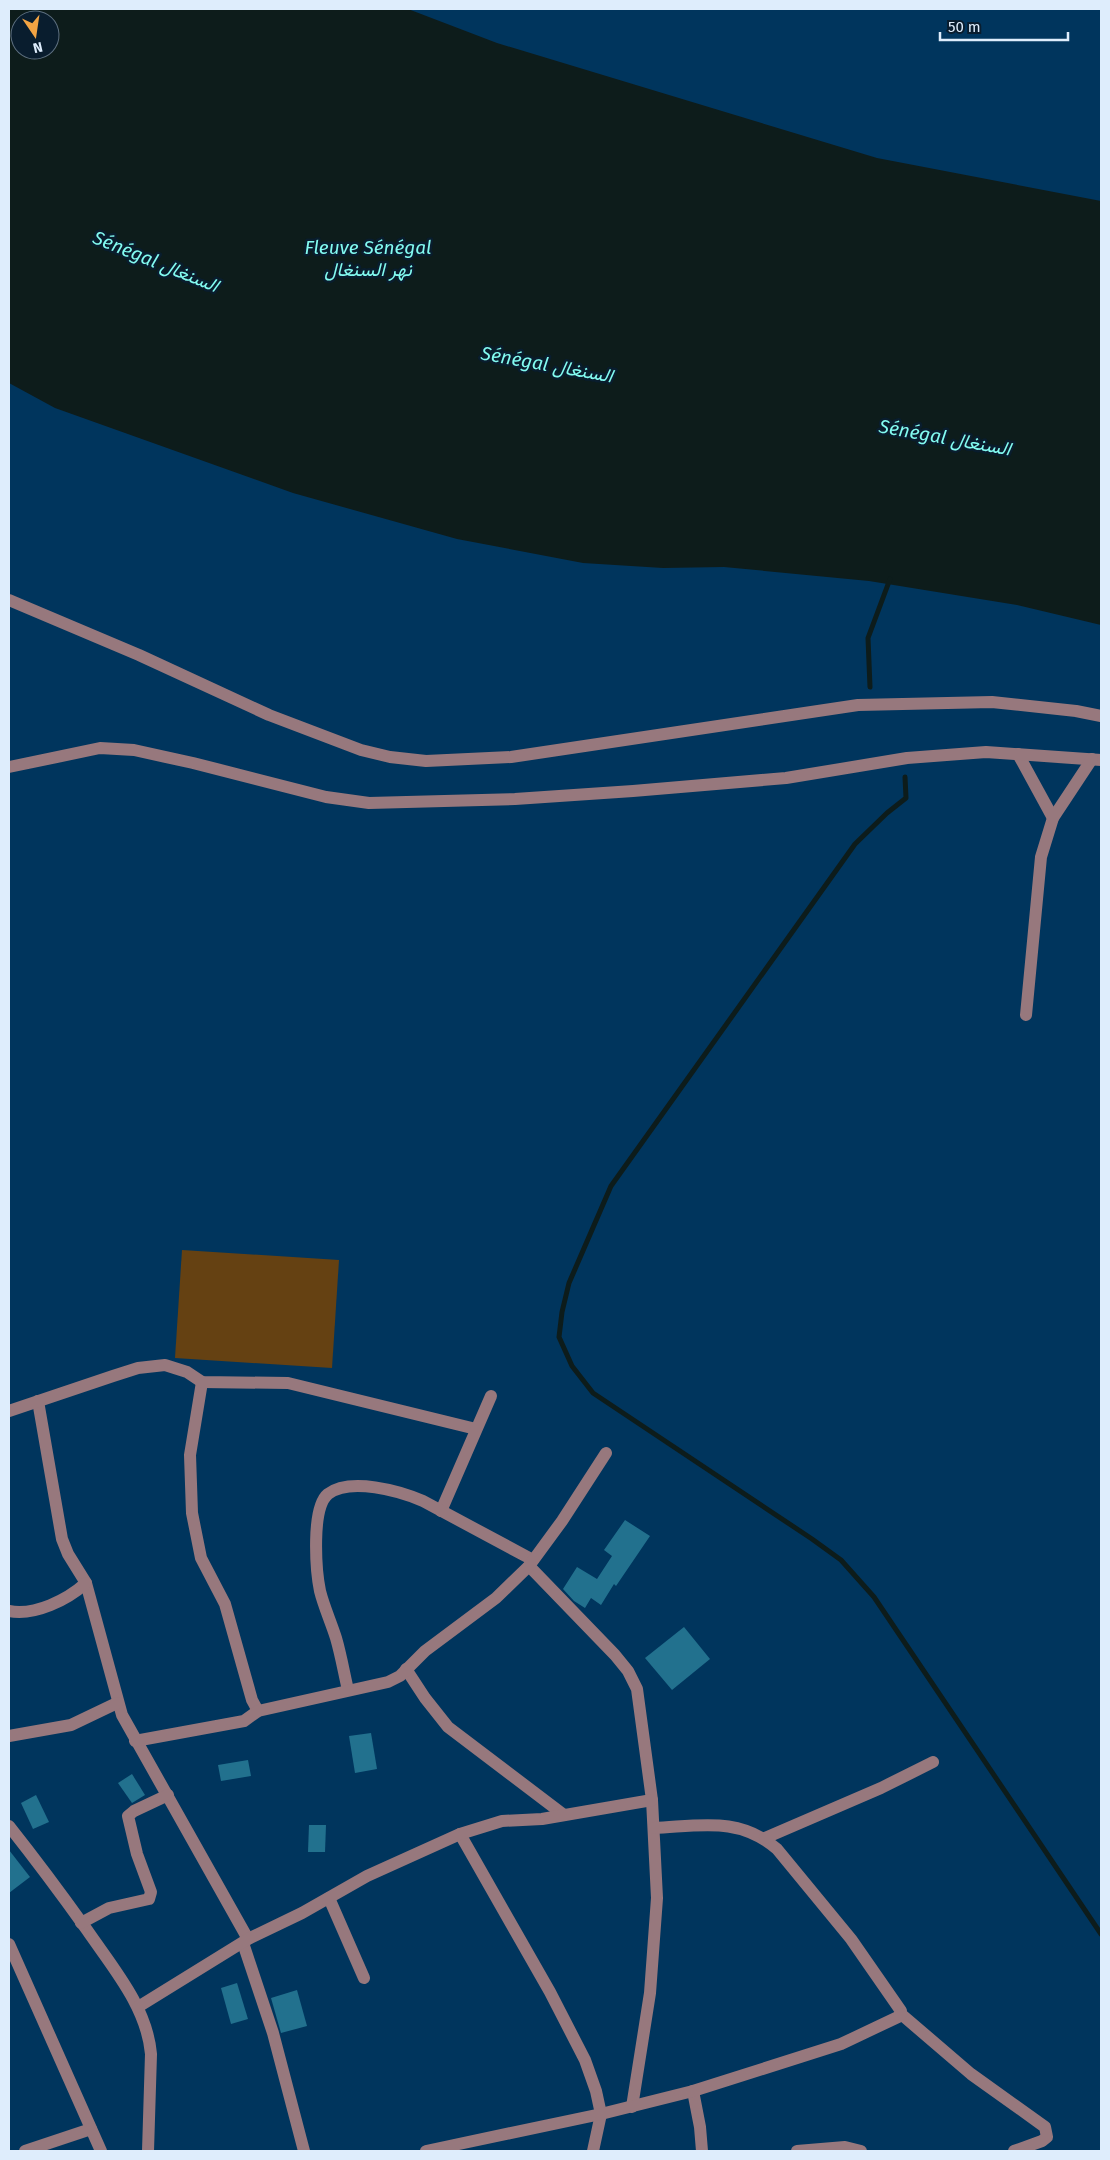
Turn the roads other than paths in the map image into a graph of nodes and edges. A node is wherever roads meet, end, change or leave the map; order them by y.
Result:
1 (9, 600) edge
2 (1101, 716) edge
3 (1018, 754) junction
4 (1097, 759) edge
5 (9, 767) edge
6 (1053, 818) junction
7 (1026, 1015) dead end
8 (202, 1382) junction
9 (491, 1396) dead end
10 (38, 1401) junction
11 (9, 1411) edge
12 (476, 1429) junction
13 (606, 1453) dead end
14 (441, 1511) junction
15 (531, 1563) junction
16 (86, 1583) junction
17 (9, 1611) edge
18 (406, 1669) junction
19 (348, 1690) junction
20 (117, 1703) junction
21 (258, 1711) junction
22 (9, 1736) edge
23 (136, 1741) junction
24 (933, 1762) dead end
25 (168, 1795) junction
26 (652, 1800) junction
27 (564, 1815) junction
28 (9, 1826) edge
29 (654, 1828) junction
30 (460, 1834) junction
31 (765, 1838) junction
32 (329, 1898) junction
33 (82, 1923) junction
34 (246, 1941) junction
35 (9, 1944) edge
36 (364, 1978) dead end
37 (138, 2007) junction
38 (901, 2014) junction
39 (692, 2091) junction
40 (632, 2107) junction
41 (601, 2114) junction
42 (91, 2129) junction
43 (25, 2151) edge
44 (100, 2151) edge
45 (148, 2151) edge
46 (304, 2151) edge
47 (426, 2151) edge
48 (593, 2151) edge
49 (702, 2151) edge
50 (797, 2151) edge
51 (861, 2151) edge
52 (1014, 2151) edge

1 - 2 street
3 - 4 street
3 - 5 street
3 - 6 street
4 - 6 street
6 - 7 street
8 - 10 street
8 - 12 street
8 - 21 street
9 - 12 street
10 - 11 street
10 - 16 street
12 - 14 street
13 - 15 street
14 - 15 street
14 - 19 street
15 - 18 street
15 - 26 street
16 - 17 street
16 - 20 street
18 - 19 street
18 - 27 street
19 - 21 street
20 - 22 street
20 - 23 street
21 - 23 street
23 - 25 street
24 - 31 street
25 - 33 street
25 - 34 street
26 - 27 street
26 - 29 street
27 - 30 street
28 - 33 street
29 - 31 street
29 - 40 street
30 - 32 street
30 - 41 street
31 - 38 street
32 - 34 street
32 - 36 street
33 - 37 street
34 - 37 street
34 - 46 street
35 - 42 street
37 - 45 street
38 - 39 street
38 - 52 street
39 - 40 street
39 - 49 street
40 - 41 street
41 - 47 street
41 - 48 street
42 - 43 street
42 - 44 street
50 - 51 street

